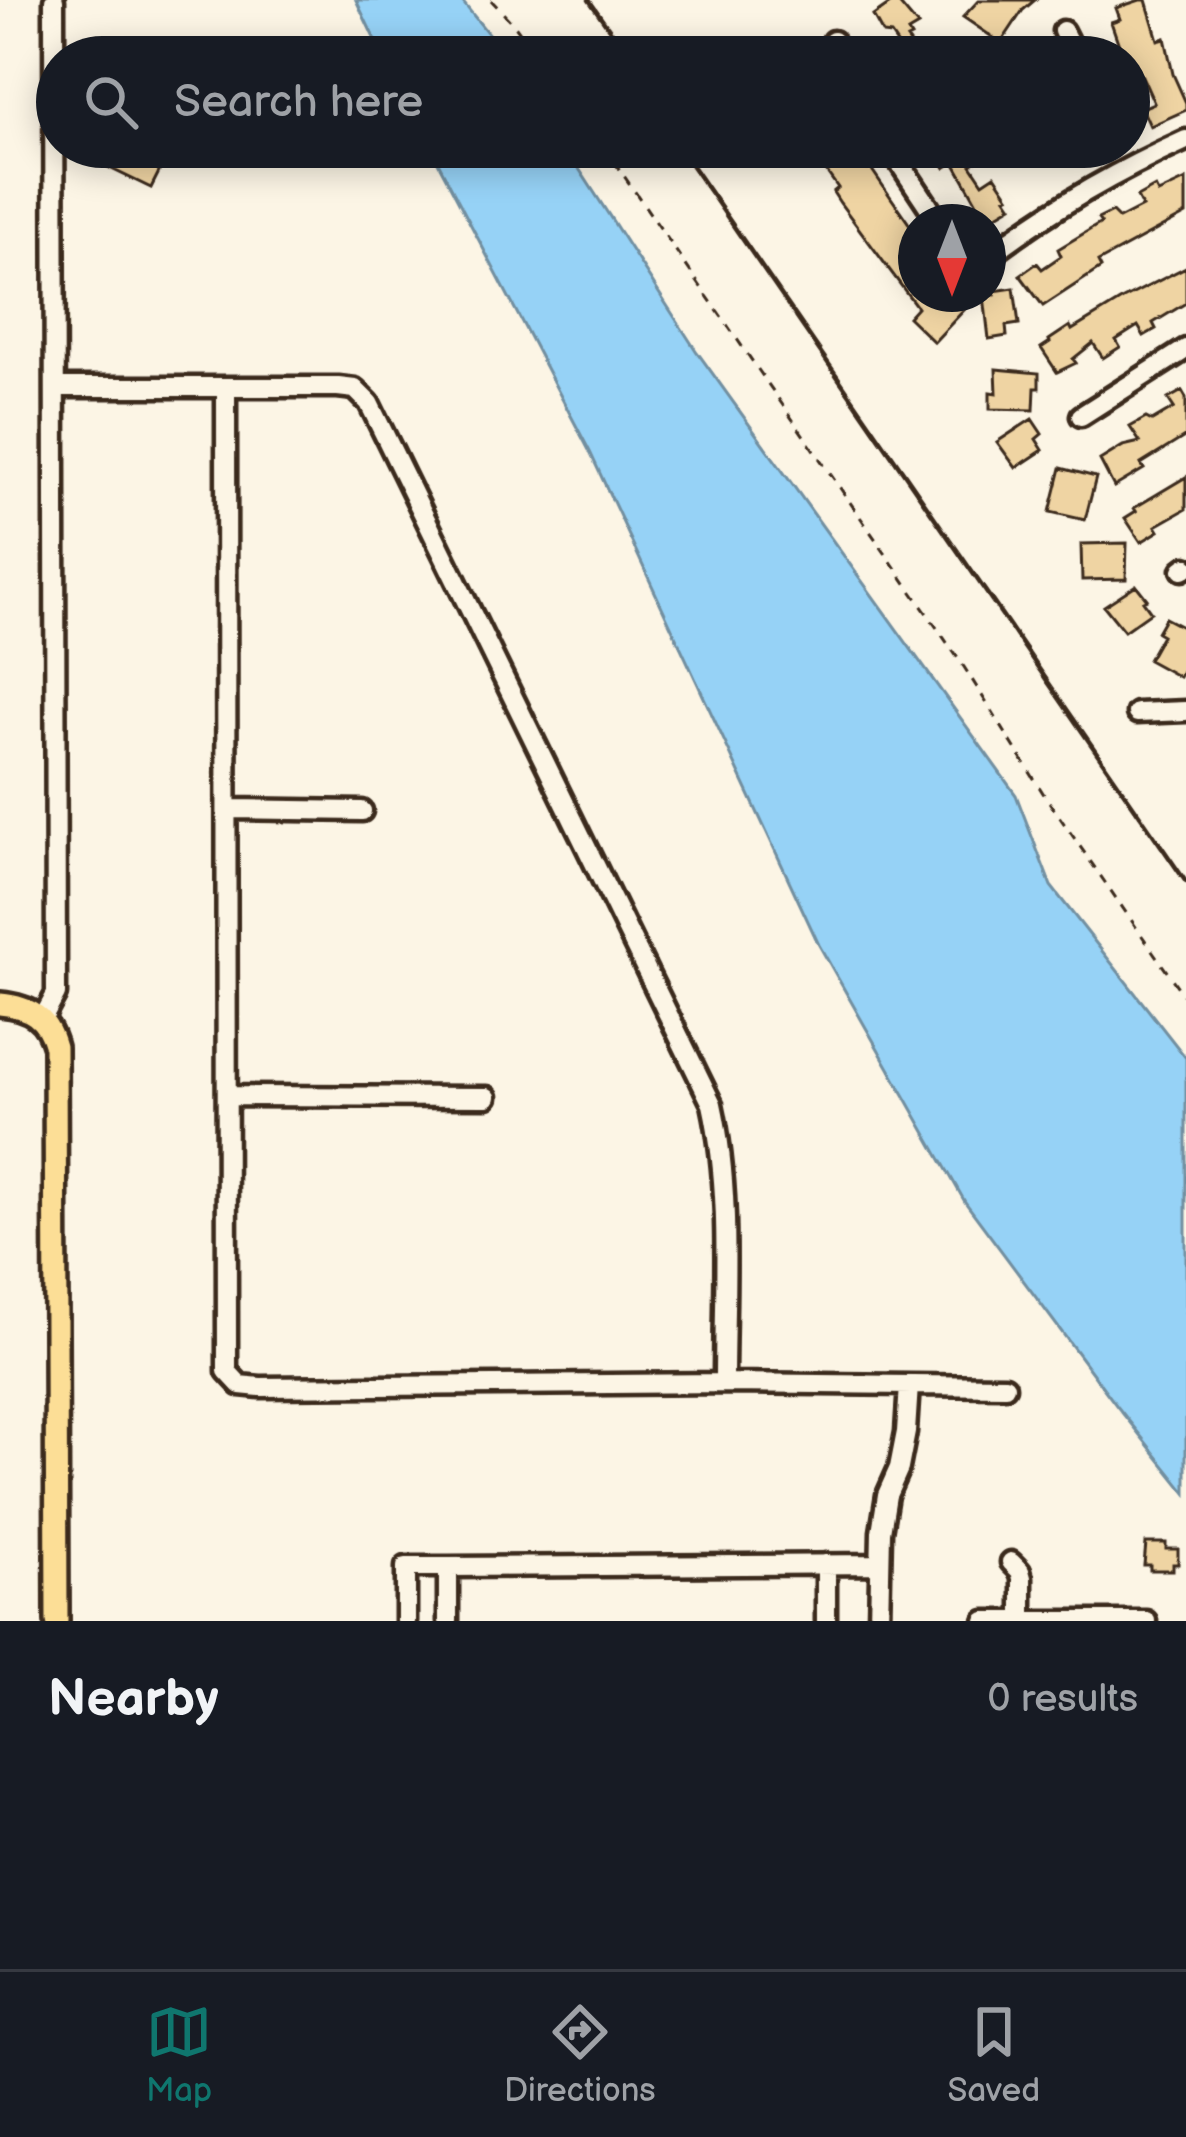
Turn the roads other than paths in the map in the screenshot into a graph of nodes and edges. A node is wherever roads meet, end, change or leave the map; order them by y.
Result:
1 (53, 0) edge
2 (1063, 31) dead end
3 (53, 36) edge
4 (1066, 36) edge
5 (1186, 140) edge
6 (1150, 150) edge
7 (54, 168) edge
8 (903, 168) edge
9 (1109, 168) edge
10 (927, 204) edge
11 (1006, 243) edge
12 (1186, 349) edge
13 (55, 387) junction
14 (226, 387) junction
15 (1081, 416) dead end
16 (1186, 711) edge
17 (1137, 712) dead end
18 (227, 809) junction
19 (362, 811) dead end
20 (0, 1004) edge
21 (43, 1018) junction
22 (228, 1096) junction
23 (488, 1097) dead end
24 (724, 1383) junction
25 (909, 1385) junction
26 (1005, 1386) dead end
27 (1011, 1562) dead end
28 (826, 1564) junction
29 (879, 1564) junction
30 (448, 1567) junction
31 (1022, 1620) edge
32 (57, 1621) edge
33 (406, 1621) edge
34 (448, 1621) edge
35 (826, 1621) edge
36 (879, 1621) edge
37 (985, 1621) edge
38 (1147, 1621) edge

1 - 3 street
2 - 4 street
5 - 6 street
7 - 13 street
8 - 10 street
9 - 11 street
12 - 15 street
13 - 14 street
13 - 21 street
14 - 18 street
14 - 24 street
16 - 17 street
18 - 19 street
18 - 22 street
20 - 21 main road
21 - 32 main road
22 - 23 street
22 - 24 street
24 - 25 street
25 - 26 street
25 - 29 street
27 - 31 street
28 - 29 street
28 - 30 street
28 - 35 street
29 - 36 street
30 - 33 street
30 - 34 street
31 - 37 street
31 - 38 street

